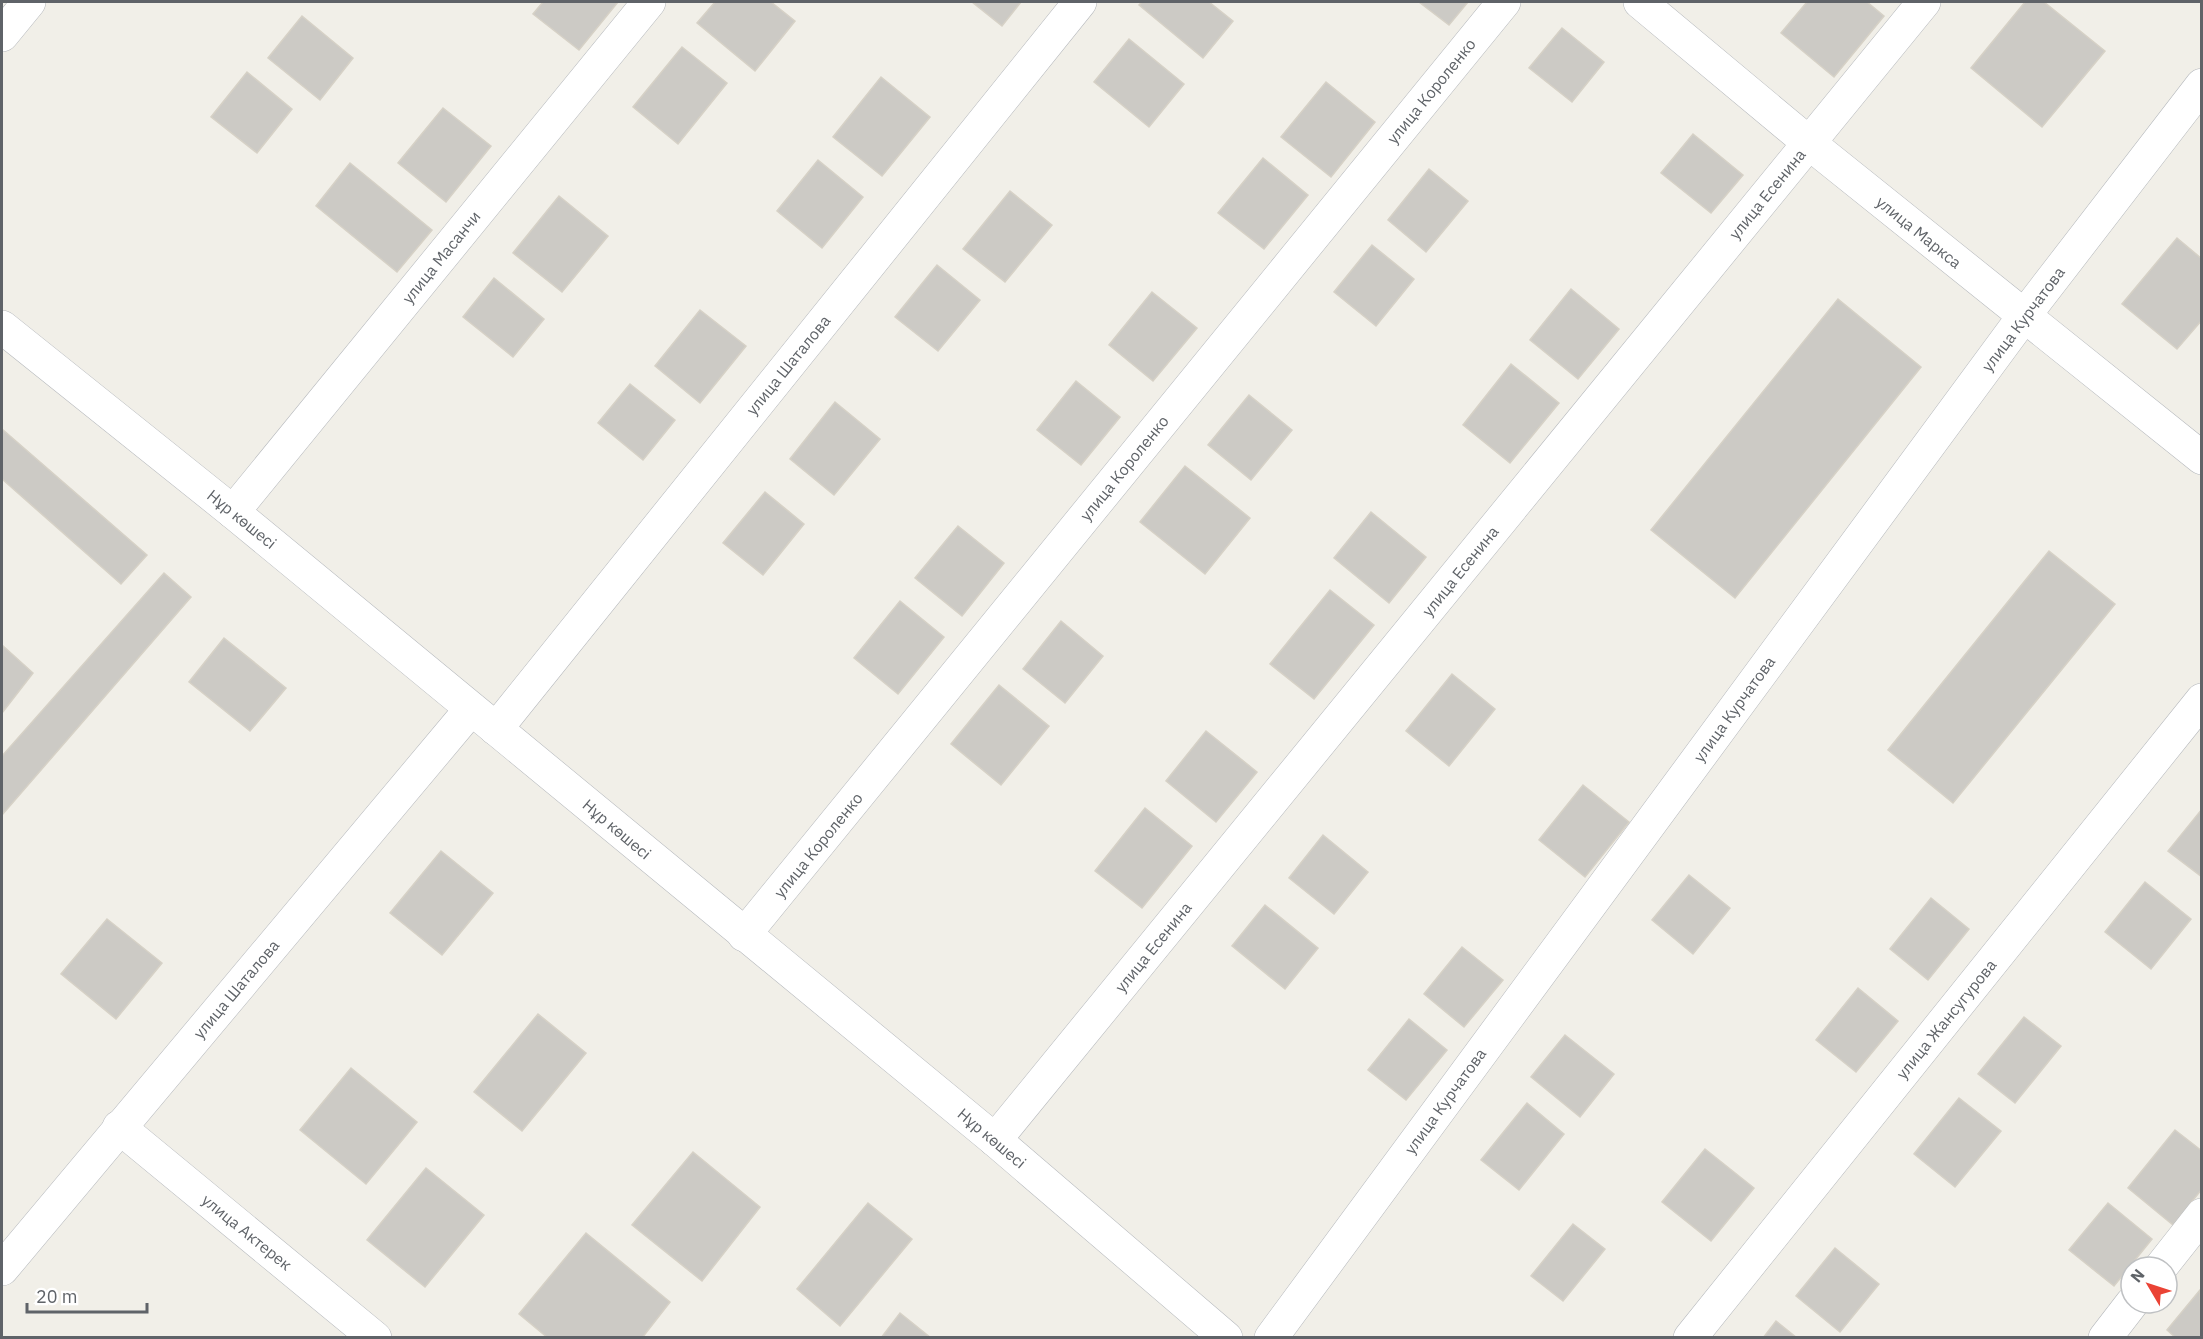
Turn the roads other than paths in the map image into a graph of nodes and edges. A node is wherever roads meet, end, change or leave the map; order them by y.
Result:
1 (29, 2) edge
2 (649, 2) edge
3 (1080, 2) edge
4 (1504, 2) edge
5 (1640, 2) edge
6 (1924, 2) edge
7 (2, 35) edge
8 (2202, 85) edge
9 (1809, 143) junction
10 (2024, 316) junction
11 (2, 327) edge
12 (2202, 458) edge
13 (233, 512) junction
14 (2202, 700) edge
15 (471, 709) junction
16 (496, 729) junction
17 (744, 935) junction
18 (119, 1127) junction
19 (995, 1140) junction
20 (2202, 1215) edge
21 (2170, 1255) edge
22 (2, 1269) edge
23 (2123, 1315) edge
24 (375, 1338) edge
25 (1226, 1338) edge
26 (1271, 1338) edge
27 (1690, 1338) edge
28 (2105, 1338) edge

1 - 7 street
2 - 13 street, улица Масанчи
3 - 16 street, улица Шаталова
4 - 17 street, улица Короленко
5 - 9 street, улица Маркса
6 - 9 street, улица Есенина
8 - 10 street, улица Курчатова
9 - 10 street, улица Маркса
9 - 19 street, улица Есенина
10 - 12 street, улица Маркса
10 - 26 street, улица Курчатова
11 - 13 street, Нұр көшесі
13 - 15 street, Нұр көшесі
14 - 27 street, улица Жансугурова
15 - 16 street, Нұр көшесі
15 - 18 street, улица Шаталова
16 - 17 street, Нұр көшесі
17 - 19 street, Нұр көшесі
18 - 22 street, улица Шаталова
18 - 24 street, улица Актерек
19 - 25 street, Нұр көшесі
20 - 21 street
23 - 28 street

